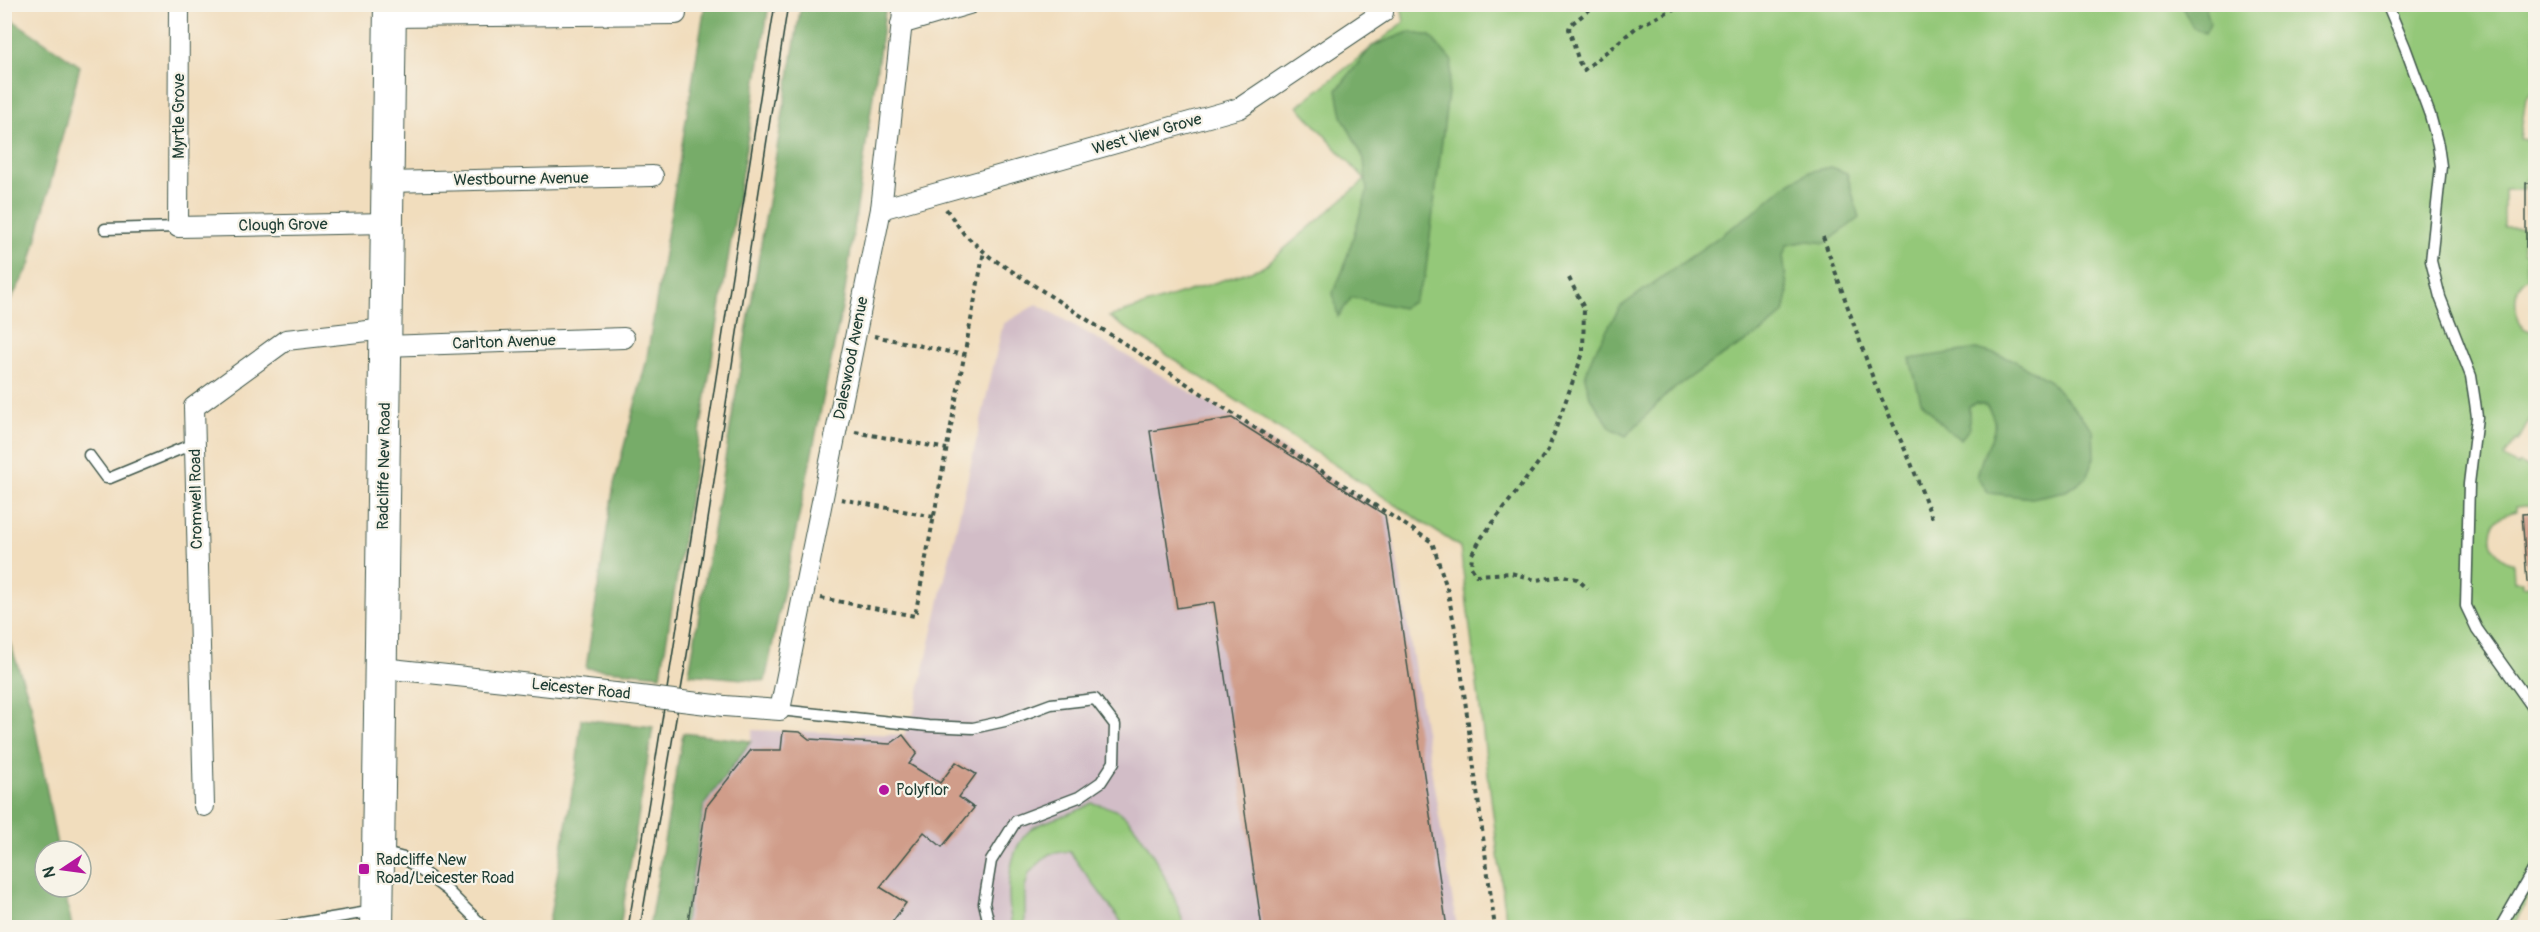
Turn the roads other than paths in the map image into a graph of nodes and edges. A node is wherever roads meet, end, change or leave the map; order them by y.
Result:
1 (178, 4) edge
2 (904, 4) edge
3 (969, 4) edge
4 (1382, 4) edge
5 (2387, 4) edge
6 (389, 11) edge
7 (676, 14) dead end
8 (901, 24) junction
9 (653, 176) dead end
10 (388, 182) junction
11 (881, 209) junction
12 (387, 223) junction
13 (178, 226) junction
14 (105, 229) dead end
15 (386, 337) junction
16 (624, 338) dead end
17 (195, 443) junction
18 (89, 455) dead end
19 (382, 668) junction
20 (780, 710) junction
21 (2535, 712) edge
22 (204, 806) dead end
23 (378, 851) junction
24 (2535, 865) edge
25 (377, 919) edge
26 (271, 927) edge
27 (485, 927) edge
28 (990, 927) edge
29 (2499, 927) edge

1 - 13 street, Myrtle Grove
2 - 8 street, Daleswood Avenue
3 - 8 street
4 - 11 street, West View Grove
5 - 21 lane
6 - 7 street
6 - 10 main road, Radcliffe New Road
8 - 11 street, Daleswood Avenue
9 - 10 street, Westbourne Avenue
10 - 12 main road, Radcliffe New Road
11 - 20 street, Daleswood Avenue
12 - 13 street, Clough Grove
12 - 15 main road, Radcliffe New Road
13 - 14 lane
15 - 16 street, Carlton Avenue
15 - 17 street, Cromwell Road
15 - 19 main road, Radcliffe New Road
17 - 18 lane
17 - 22 street, Cromwell Road
19 - 20 street, Leicester Road, bridge
19 - 23 main road, Radcliffe New Road
20 - 28 lane
23 - 25 main road, Radcliffe New Road
23 - 27 lane
24 - 29 lane
25 - 26 lane

